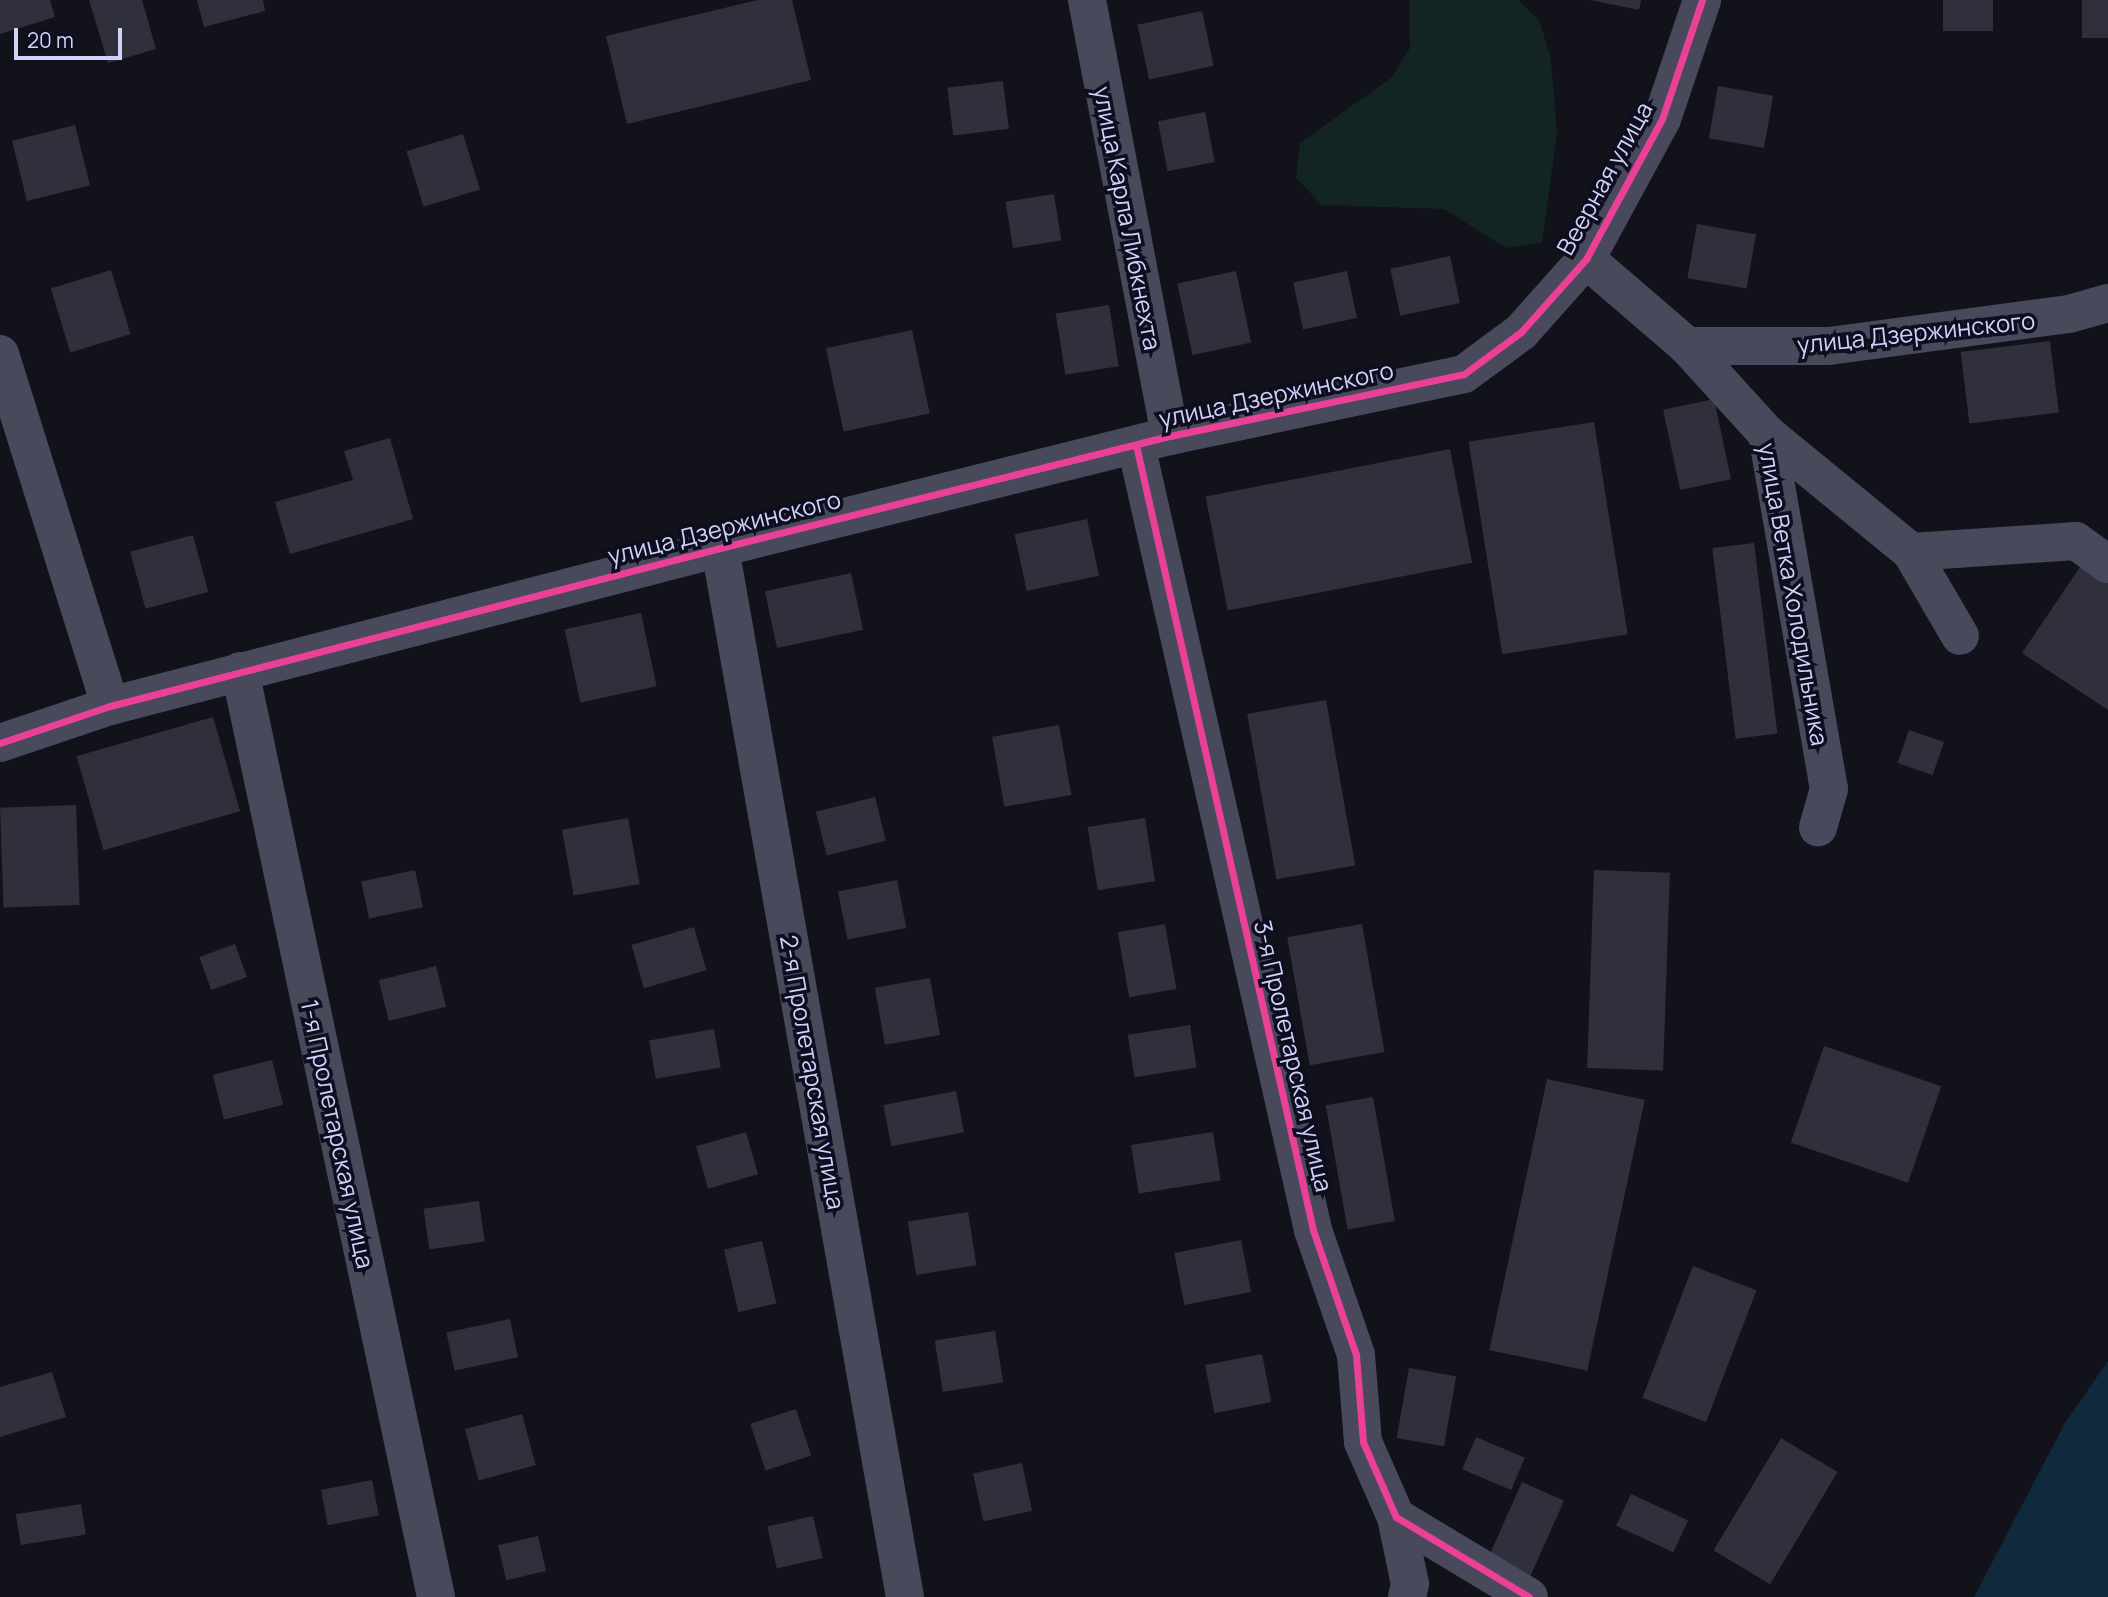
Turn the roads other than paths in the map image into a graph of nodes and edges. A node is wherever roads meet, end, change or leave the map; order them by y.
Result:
1 (1087, 0) edge
2 (1702, 0) edge
3 (1586, 259) junction
4 (2108, 303) edge
5 (1687, 346) junction
6 (0, 354) edge
7 (1464, 374) joint
8 (1767, 434) junction
9 (1153, 440) junction
10 (720, 548) junction
11 (1911, 552) junction
12 (2108, 564) edge
13 (1960, 636) dead end
14 (240, 671) junction
15 (110, 706) junction
16 (0, 743) edge
17 (1818, 828) dead end
18 (1396, 1517) junction
19 (436, 1597) edge
20 (905, 1597) edge
21 (1406, 1597) edge
22 (1529, 1597) edge

1 - 9 street, улица Карла Либкнехта
2 - 3 street, Веерная улица
3 - 5 street
3 - 7 street, Веерная улица
4 - 5 street, улица Дзержинского
5 - 8 street, улица Ветка Холодильника
6 - 15 street
7 - 9 street, улица Дзержинского
8 - 11 street
8 - 17 street, улица Ветка Холодильника
9 - 10 street, улица Дзержинского
9 - 18 street, 3-я Пролетарская улица
10 - 14 street, улица Дзержинского
10 - 20 street, 2-я Пролетарская улица
11 - 12 street
11 - 13 street
14 - 15 street, улица Дзержинского
14 - 19 street, 1-я Пролетарская улица
15 - 16 street, улица Дзержинского
18 - 21 street, 3-я Пролетарская улица
18 - 22 street

